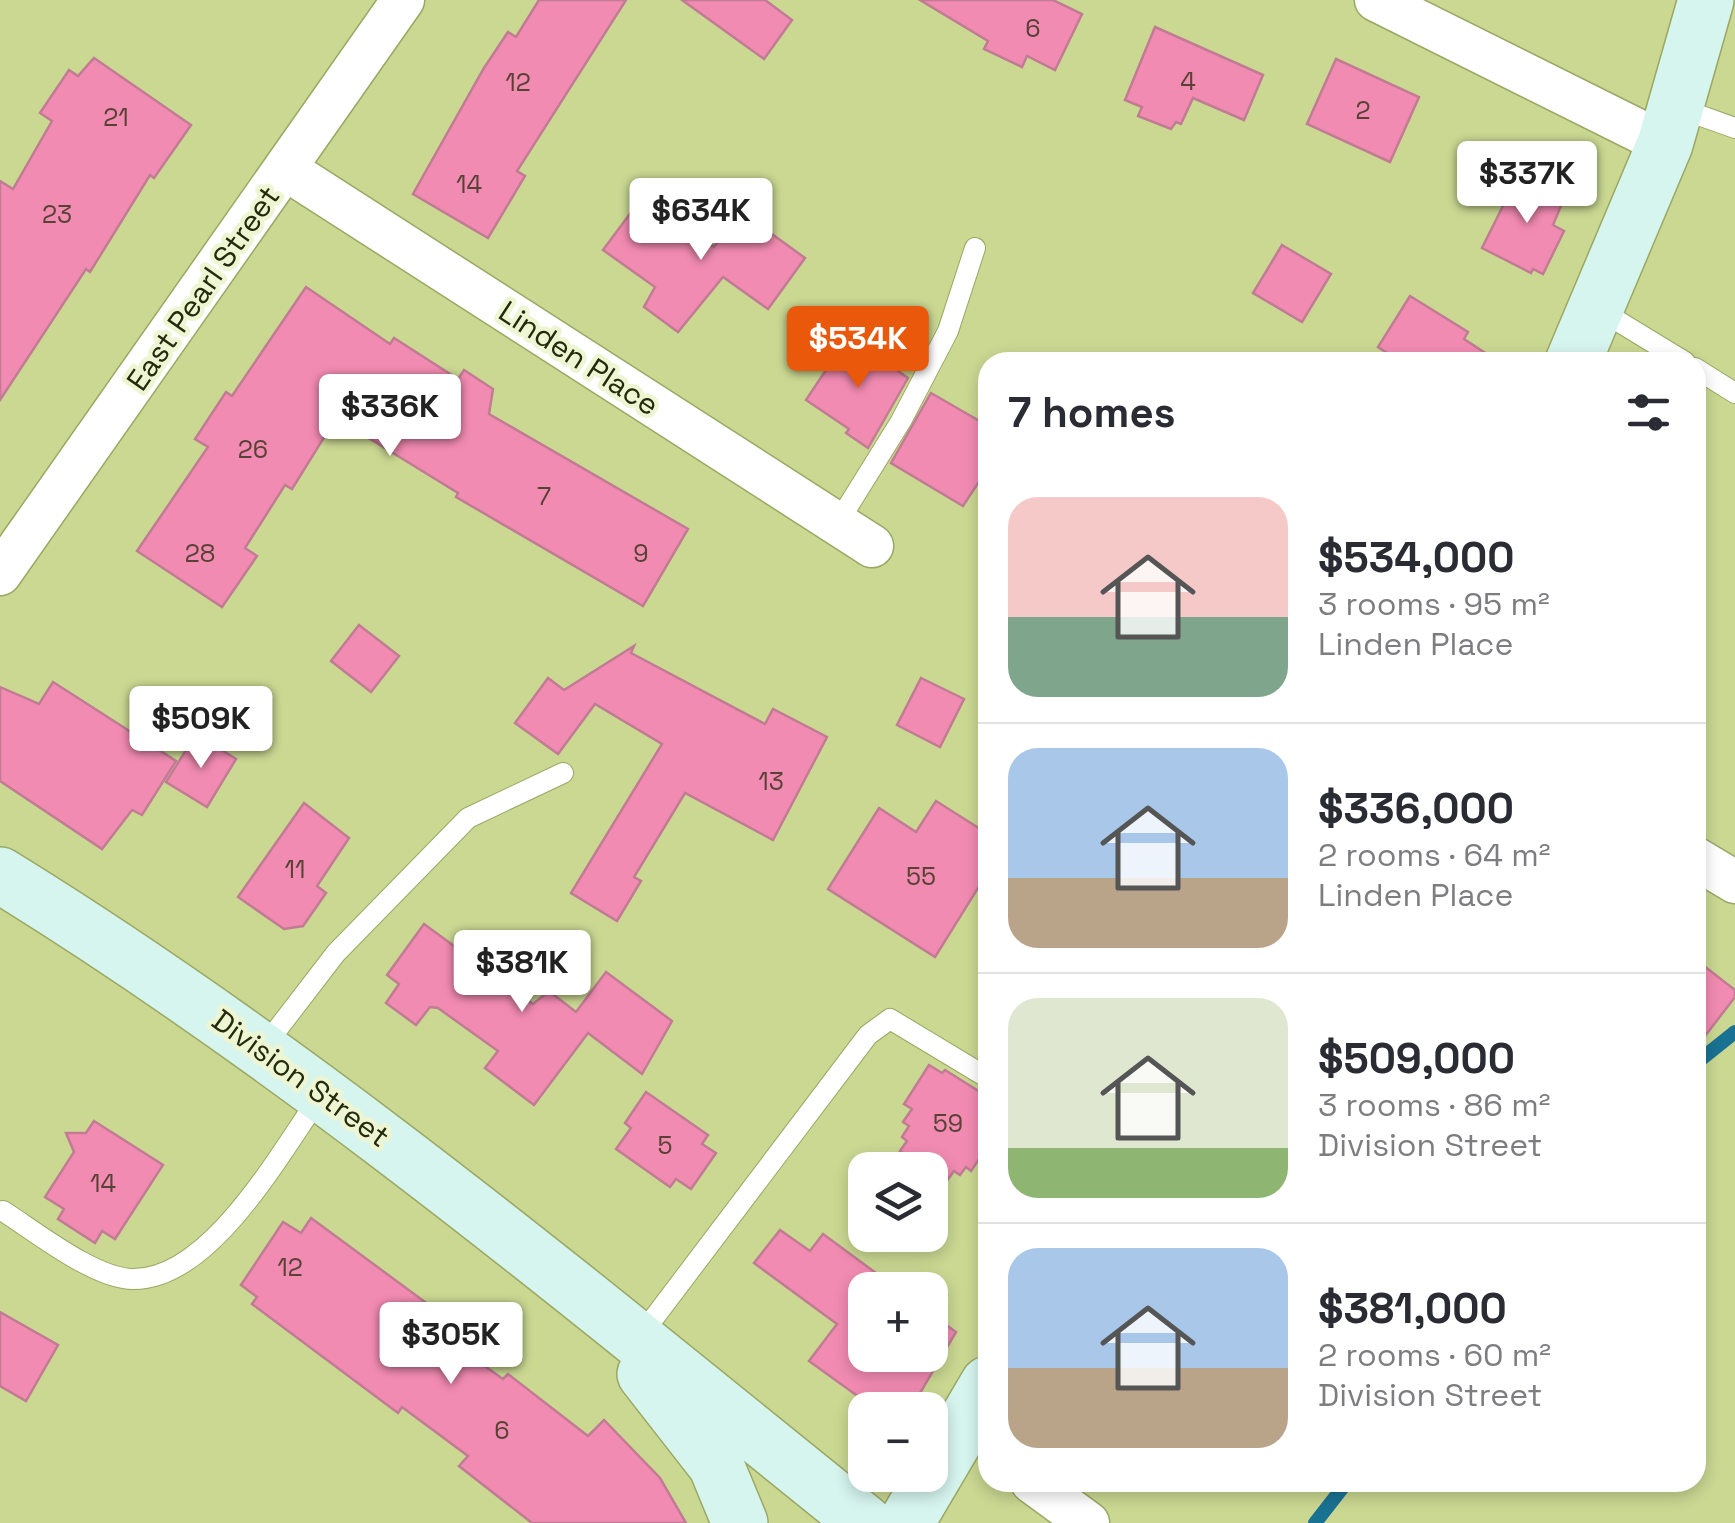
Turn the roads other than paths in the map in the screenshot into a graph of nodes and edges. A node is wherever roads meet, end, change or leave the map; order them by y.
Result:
1 (403, 0) edge
2 (1376, 0) edge
3 (1706, 0) edge
4 (1670, 125) junction
5 (1735, 128) edge
6 (287, 170) junction
7 (975, 248) dead end
8 (1596, 308) junction
9 (1577, 352) edge
10 (1669, 352) edge
11 (1706, 375) edge
12 (1735, 393) edge
13 (854, 535) joint
14 (0, 574) edge
15 (563, 773) dead end
16 (1706, 865) edge
17 (0, 874) edge
18 (1735, 882) edge
19 (262, 1049) junction
20 (978, 1072) edge
21 (322, 1093) junction
22 (4, 1212) dead end
23 (588, 1301) junction
24 (636, 1340) junction
25 (978, 1421) edge
26 (971, 1447) edge
27 (1046, 1492) edge
28 (740, 1523) edge
29 (865, 1523) edge
30 (906, 1523) edge
31 (1088, 1523) edge

1 - 6 street, East Pearl Street
2 - 4 street
3 - 4 street
4 - 5 lane
4 - 8 street
6 - 13 street, Linden Place
6 - 14 street, East Pearl Street
7 - 13 lane
8 - 9 street
8 - 10 lane
11 - 12 lane
15 - 19 lane
16 - 18 street
17 - 19 street, Division Street
19 - 21 street, Division Street
20 - 24 lane
21 - 22 lane
21 - 23 street, Division Street
23 - 24 street, Division Street
23 - 28 street, Division Street
24 - 29 street, Division Street
25 - 26 street
26 - 30 street
27 - 31 street

